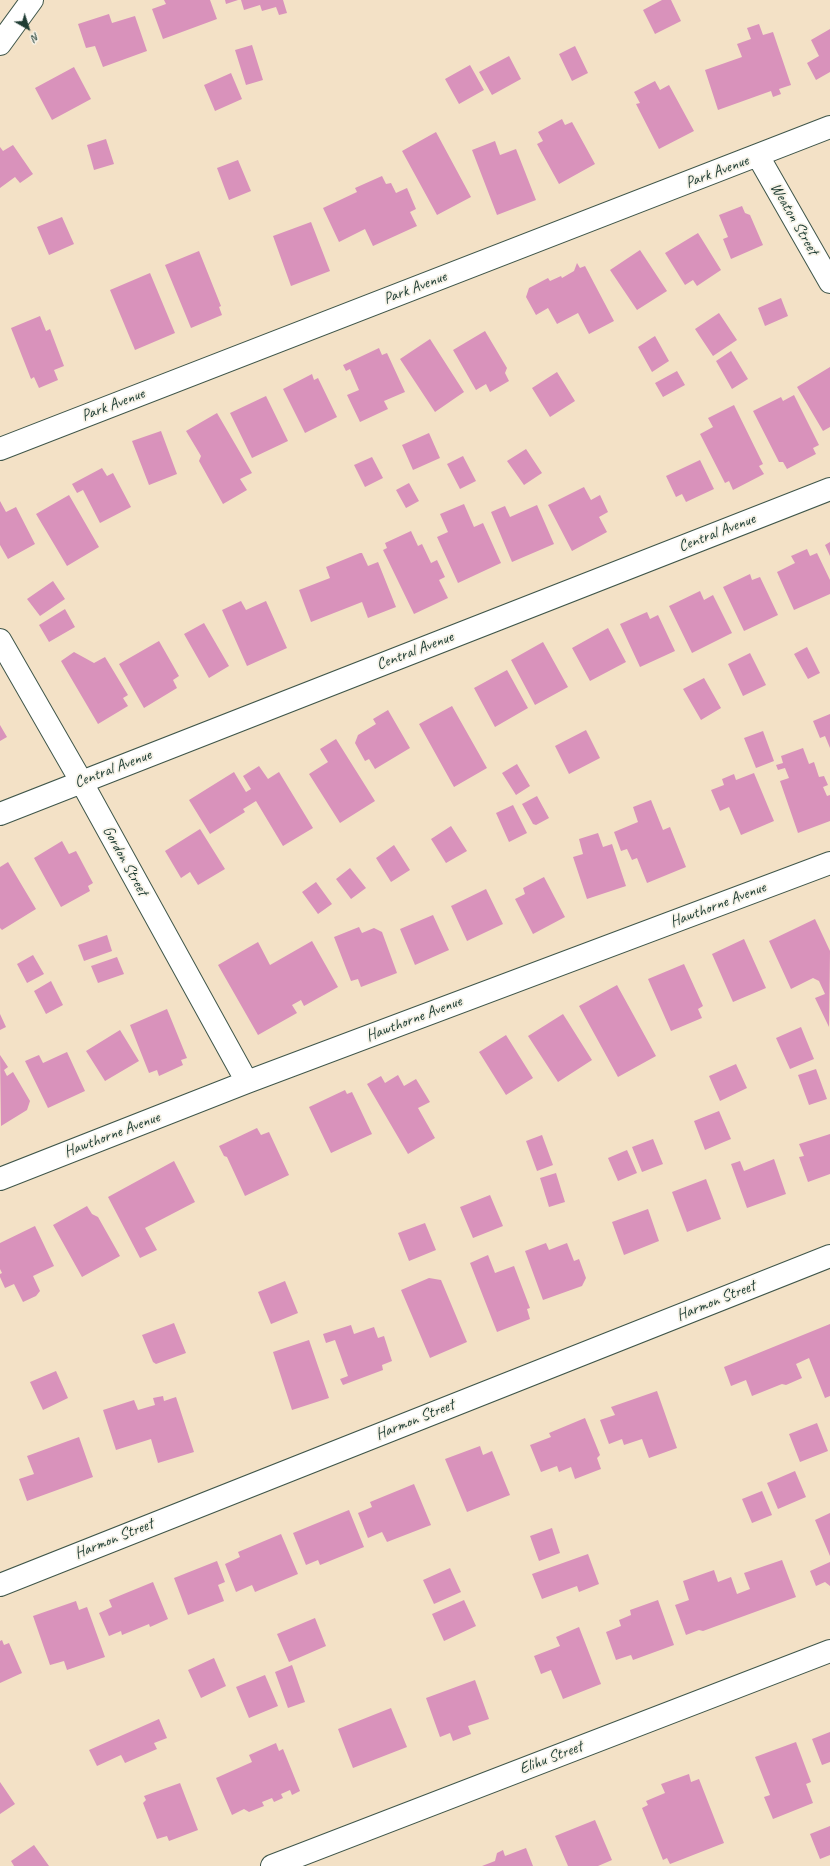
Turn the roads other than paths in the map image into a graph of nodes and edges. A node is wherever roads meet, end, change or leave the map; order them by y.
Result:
1 (32, 0) edge
2 (0, 44) edge
3 (830, 127) edge
4 (758, 156) junction
5 (830, 282) edge
6 (0, 449) edge
7 (830, 489) edge
8 (0, 640) edge
9 (81, 781) junction
10 (0, 814) edge
11 (830, 863) edge
12 (247, 1082) junction
13 (0, 1179) edge
14 (830, 1256) edge
15 (0, 1584) edge
16 (830, 1651) edge
17 (272, 1866) edge

1 - 2 street
3 - 4 street, Park Avenue
4 - 5 street, Weaton Street
4 - 6 street, Park Avenue
7 - 9 street, Central Avenue
8 - 9 street, Gordon Street
9 - 10 street, Central Avenue
9 - 12 street, Gordon Street
11 - 12 street, Hawthorne Avenue
12 - 13 street, Hawthorne Avenue
14 - 15 street, Harmon Street
16 - 17 street, Elihu Street

